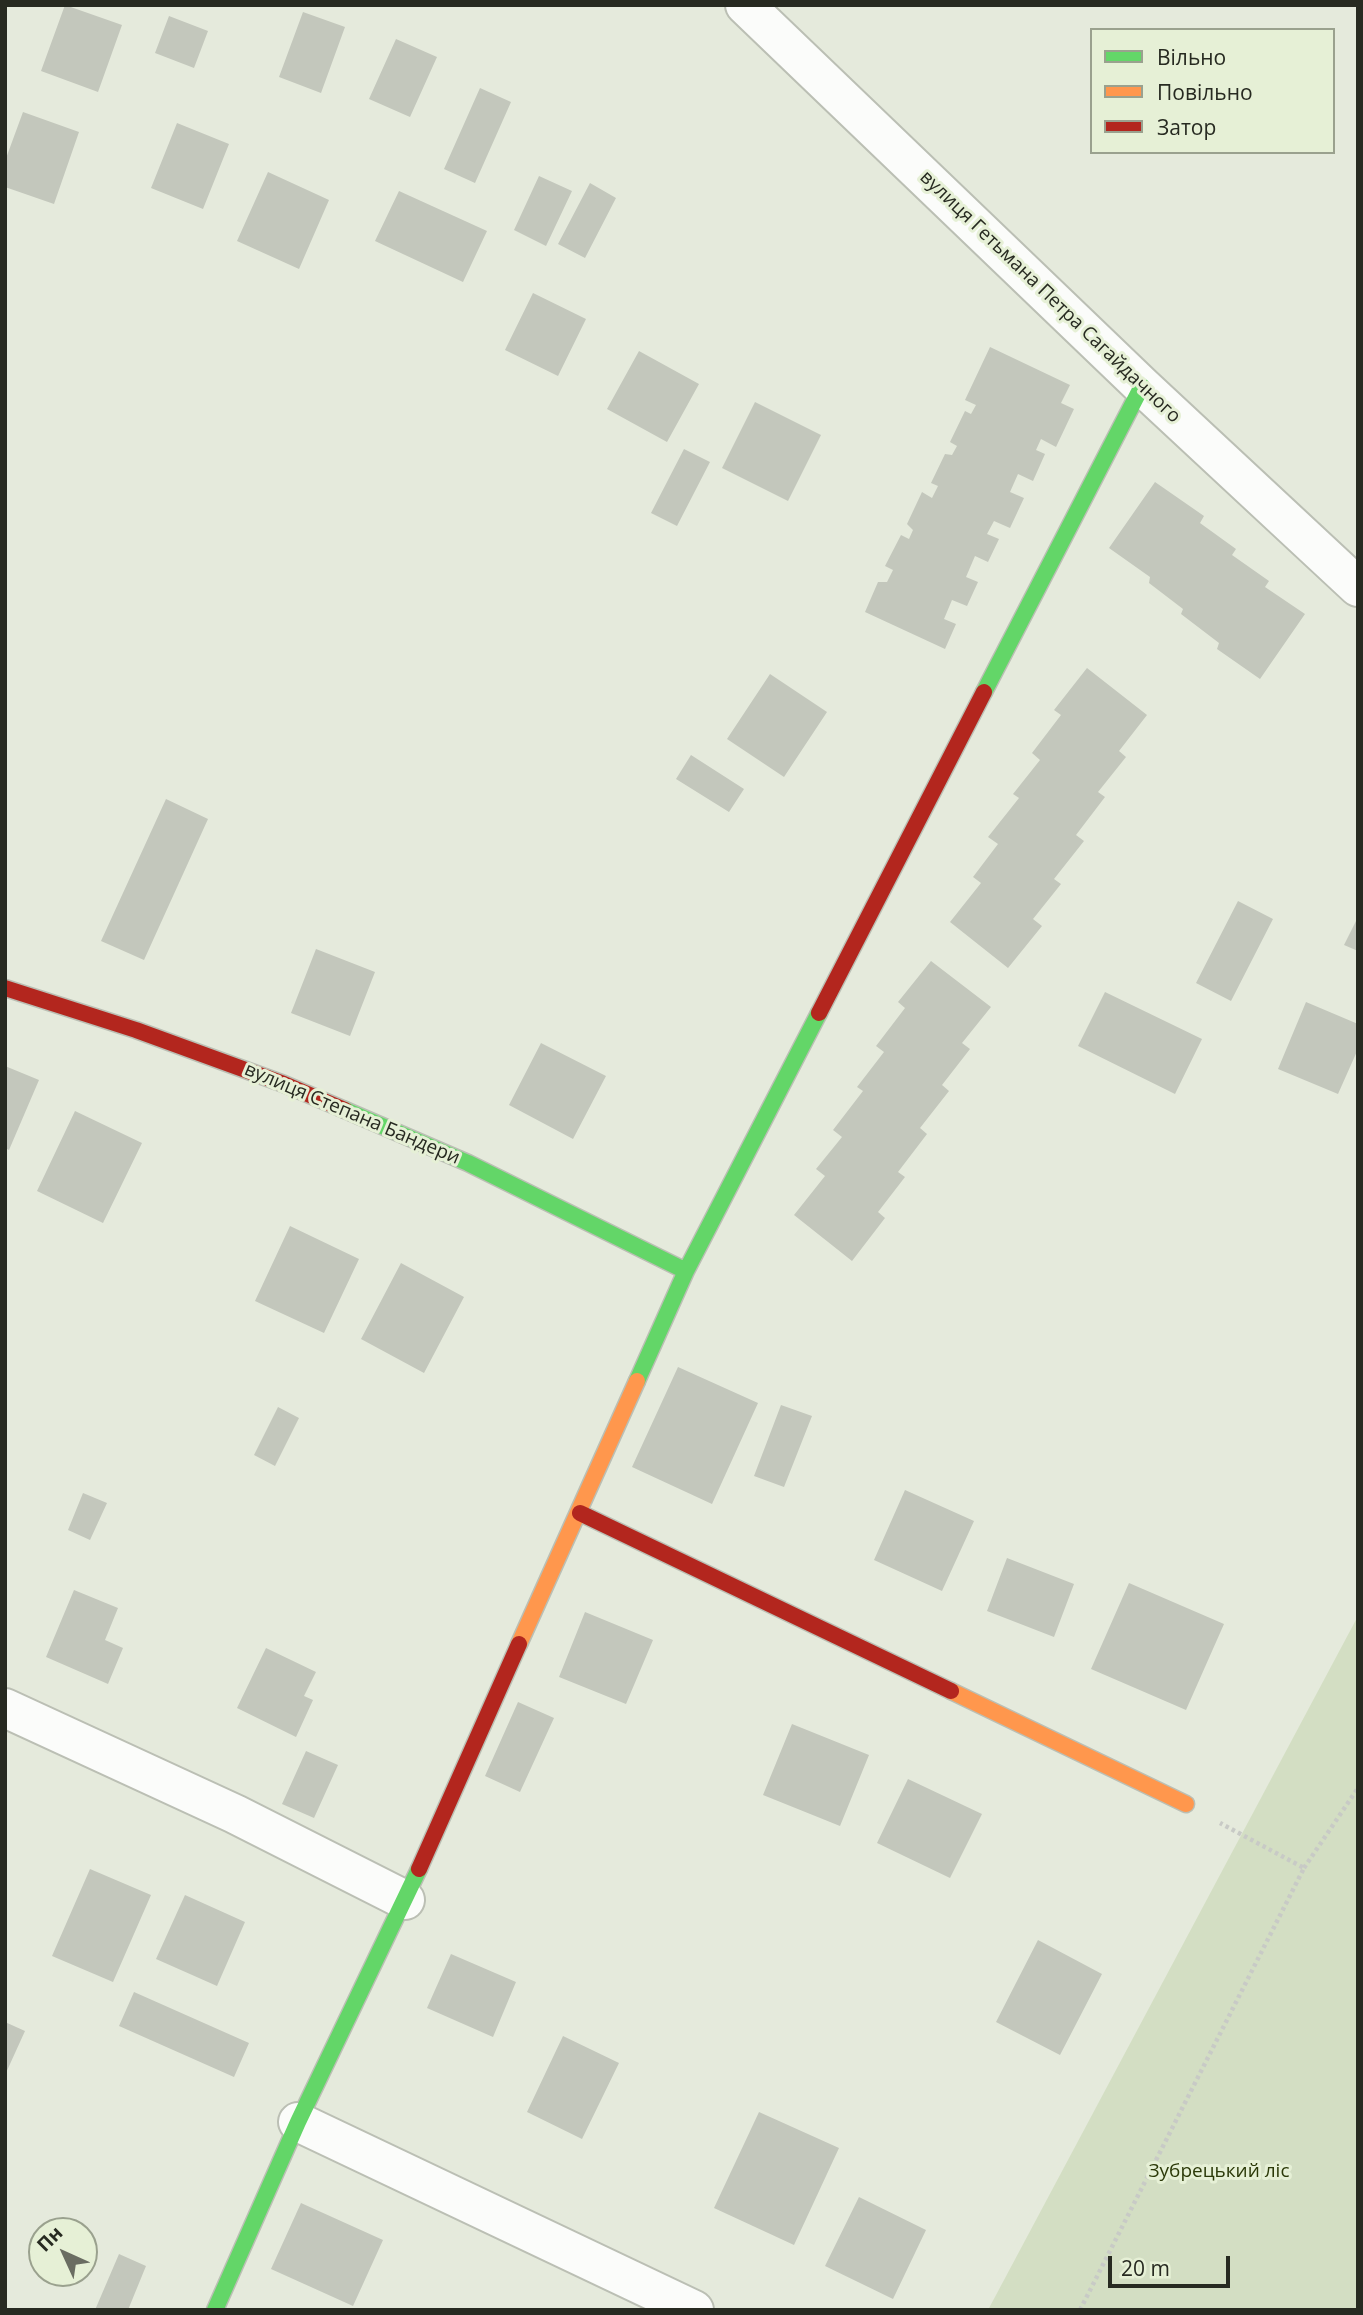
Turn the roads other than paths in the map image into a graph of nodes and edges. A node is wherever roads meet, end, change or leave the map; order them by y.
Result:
1 (746, 5) edge
2 (1142, 386) junction
3 (1358, 587) edge
4 (5, 988) edge
5 (686, 1270) junction
6 (580, 1513) junction
7 (5, 1708) edge
8 (1186, 1804) road end
9 (405, 1899) junction
10 (298, 2122) junction
11 (215, 2310) edge
12 (694, 2310) edge

1 - 2 street, вулиця Гетьмана Петра Сагайдачного
2 - 3 street, вулиця Гетьмана Петра Сагайдачного
2 - 5 street
4 - 5 street, вулиця Степана Бандери
5 - 6 street
6 - 8 street
6 - 9 street
7 - 9 street
9 - 10 street
10 - 11 street
10 - 12 street

